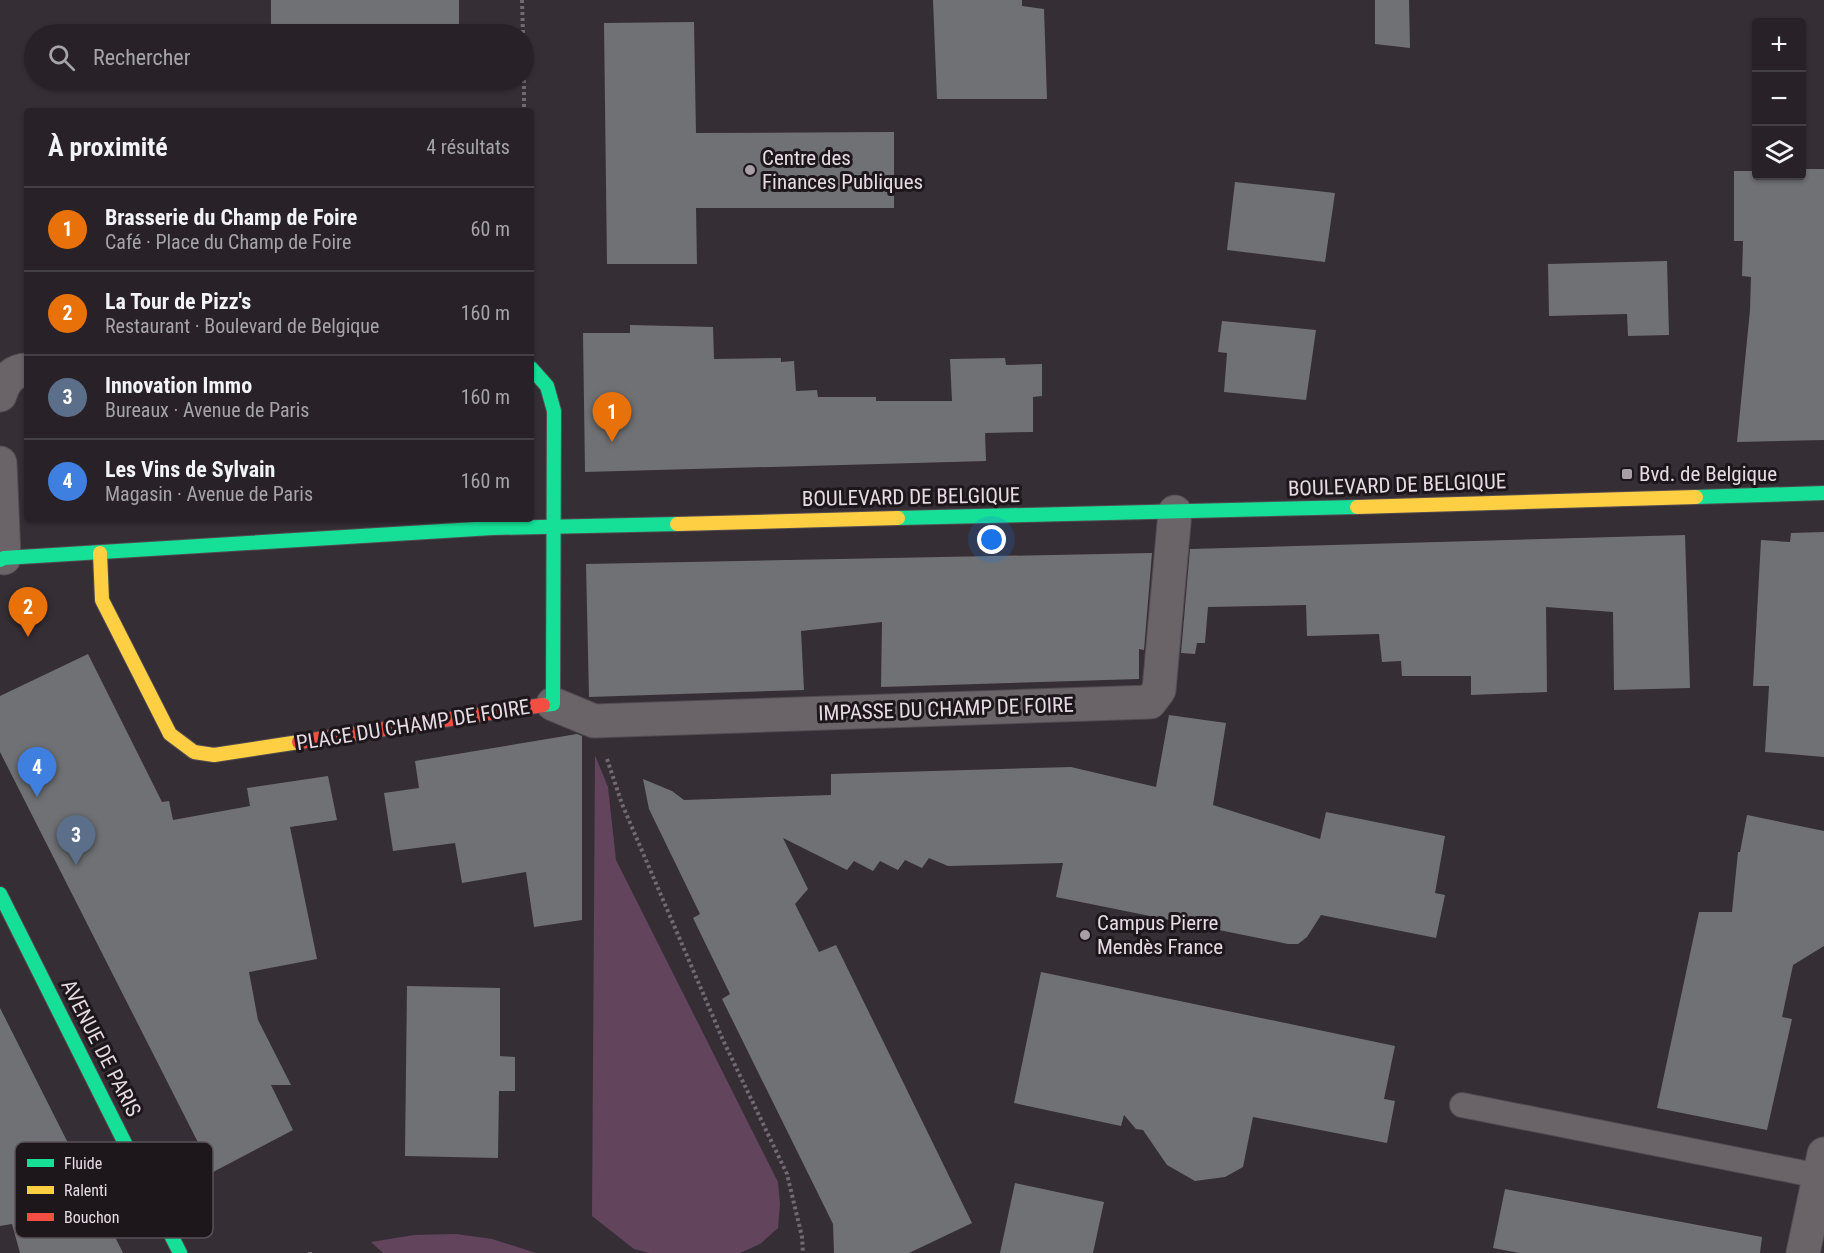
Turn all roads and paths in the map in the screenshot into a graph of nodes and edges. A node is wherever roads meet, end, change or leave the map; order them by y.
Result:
1 (522, 0) edge
2 (523, 24) edge
3 (524, 90) edge
4 (524, 108) edge
5 (24, 370) edge
6 (534, 371) edge
7 (0, 394) edge
8 (0, 463) edge
9 (1824, 493) edge
10 (1174, 512) junction
11 (555, 526) junction
12 (100, 553) junction
13 (1, 559) edge
14 (553, 704) junction
15 (594, 721) junction
16 (0, 894) edge
17 (1462, 1105) dead end
18 (124, 1142) edge
19 (1822, 1165) edge
20 (172, 1238) edge
21 (180, 1253) edge
22 (803, 1253) edge
23 (1803, 1253) edge

1 - 2 path
3 - 4 path
5 - 7 street
6 - 11 main road, PLACE DU CHAMP DE FOIRE
8 - 13 street
9 - 10 main road, BOULEVARD DE BELGIQUE
10 - 11 main road, BOULEVARD DE BELGIQUE
10 - 15 street, IMPASSE DU CHAMP DE FOIRE
11 - 12 main road, BOULEVARD DE BELGIQUE
11 - 14 main road, PLACE DU CHAMP DE FOIRE
12 - 13 main road, BOULEVARD DE BELGIQUE
12 - 14 main road, PLACE DU CHAMP DE FOIRE
14 - 15 street, IMPASSE DU CHAMP DE FOIRE
15 - 22 path
16 - 18 main road, AVENUE DE PARIS
17 - 19 lane
19 - 23 street
20 - 21 main road, AVENUE DE PARIS

